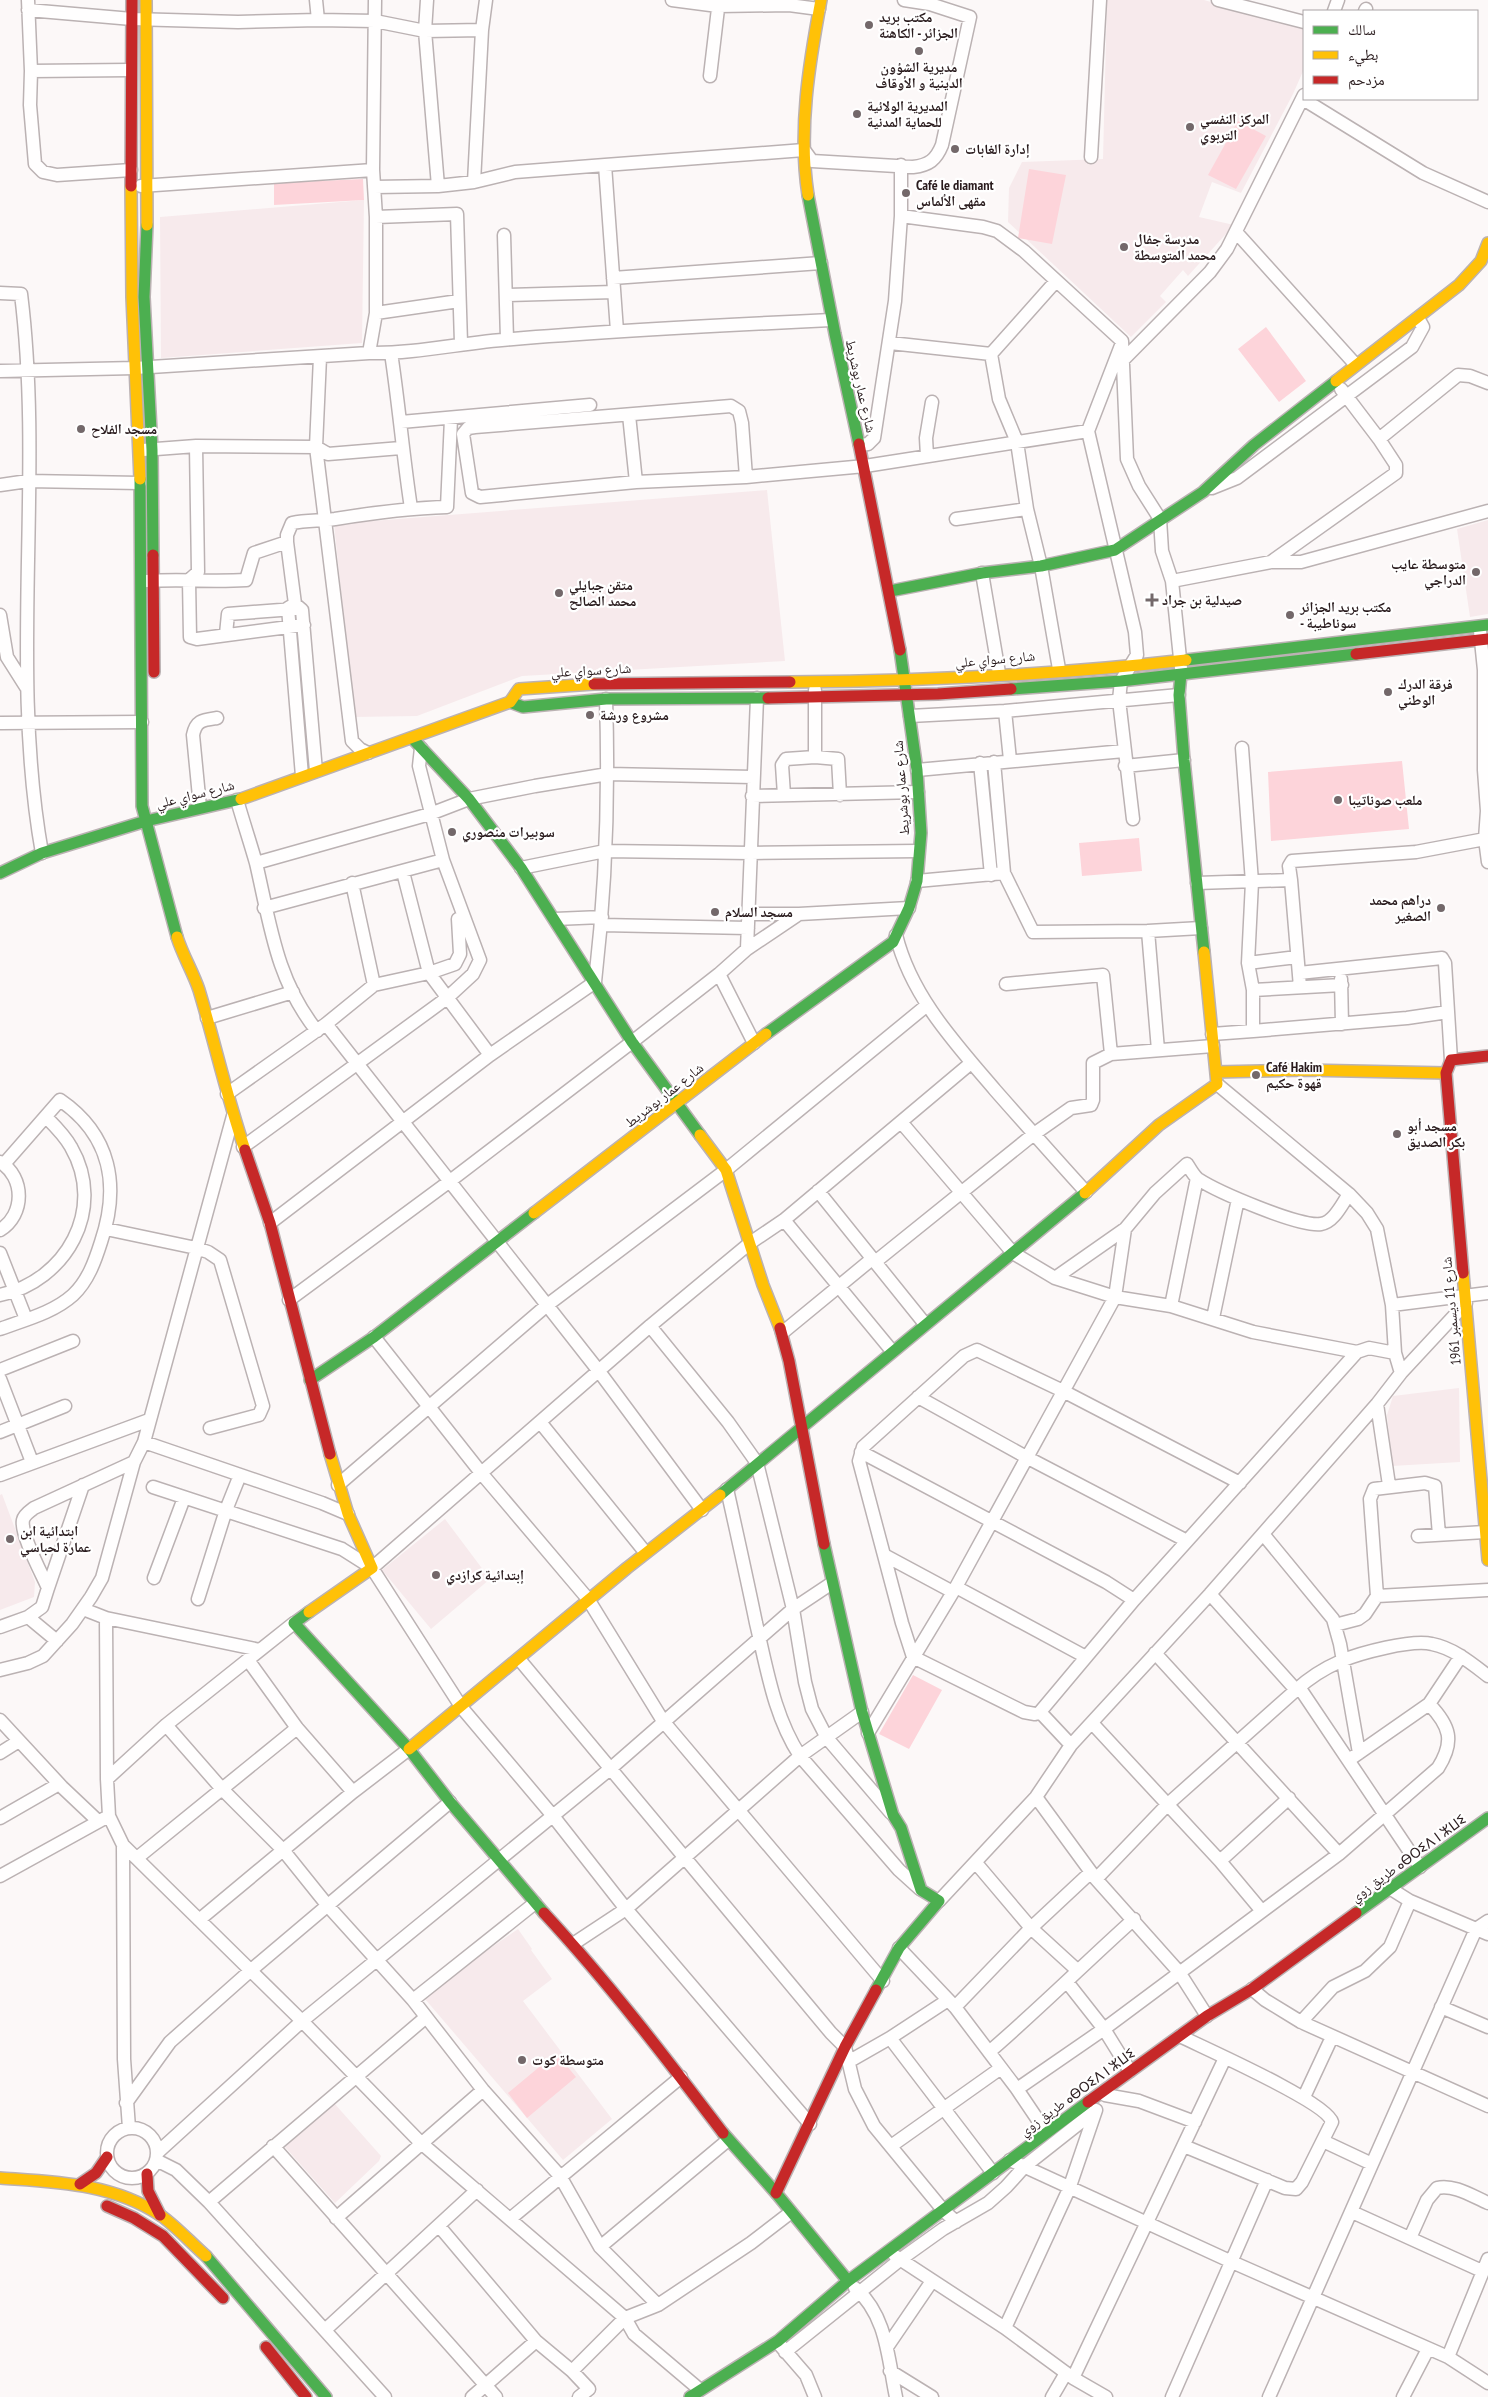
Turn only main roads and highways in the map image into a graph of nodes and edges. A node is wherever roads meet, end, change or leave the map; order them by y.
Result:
1 (132, 0) edge
2 (146, 0) edge
3 (820, 4) edge
4 (1488, 243) edge
5 (1484, 262) edge
6 (132, 297) junction
7 (144, 297) junction
8 (147, 581) junction
9 (890, 591) junction
10 (1484, 626) edge
11 (1485, 640) edge
12 (1298, 646) junction
13 (1299, 660) junction
14 (1181, 674) junction
15 (906, 680) junction
16 (154, 688) dead end
17 (906, 695) junction
18 (510, 702) junction
19 (151, 726) junction
20 (412, 738) junction
21 (146, 821) junction
22 (0, 873) edge
23 (1488, 1056) edge
24 (1446, 1073) junction
25 (1216, 1078) junction
26 (676, 1104) junction
27 (310, 1380) junction
28 (801, 1429) junction
29 (1488, 1560) edge
30 (409, 1749) junction
31 (1488, 1818) edge
32 (107, 2157) road end
33 (147, 2174) road end
34 (3, 2177) edge
35 (80, 2184) junction
36 (776, 2193) junction
37 (92, 2202) dead end
38 (160, 2215) junction
39 (848, 2281) junction
40 (233, 2308) dead end
41 (257, 2337) dead end
42 (695, 2393) edge
43 (306, 2397) edge
44 (326, 2397) edge

1 - 6 main road
2 - 7 main road
3 - 9 main road, شارع عمار بوشريط
4 - 5 main road
5 - 9 main road
6 - 7 main road
6 - 8 main road
7 - 8 main road
8 - 16 main road
8 - 19 main road
9 - 15 main road, شارع عمار بوشريط
10 - 12 main road, شارع سواي علي
11 - 13 main road, شارع سواي علي
12 - 13 main road
12 - 15 main road, شارع سواي علي
13 - 14 main road, شارع سواي علي
14 - 17 main road, شارع سواي علي
14 - 25 main road
15 - 17 main road, شارع عمار بوشريط
15 - 18 main road, شارع سواي علي
17 - 18 main road, شارع سواي علي
17 - 26 main road, شارع عمار بوشريط
18 - 20 main road, شارع سواي علي
19 - 21 main road
19 - 21 main road
20 - 21 main road, شارع سواي علي
20 - 26 main road
21 - 22 main road, شارع سواي علي
21 - 27 main road
23 - 24 main road, شارع 11 ديسمبر 1961
24 - 25 main road
24 - 29 main road, شارع 11 ديسمبر 1961
25 - 28 main road
26 - 27 main road, شارع عمار بوشريط
26 - 28 main road
27 - 30 main road
28 - 30 main road
28 - 36 main road
30 - 36 main road
31 - 39 main road, طريق زوي ⴰⴱⵔⵉⴷ ⵏ ⵣⵡⵉ
32 - 35 main road
33 - 38 main road
34 - 35 main road
35 - 38 main road
36 - 39 main road
37 - 40 main road
38 - 44 main road
39 - 42 main road, طريق زوي ⴰⴱⵔⵉⴷ ⵏ ⵣⵡⵉ
41 - 43 main road

